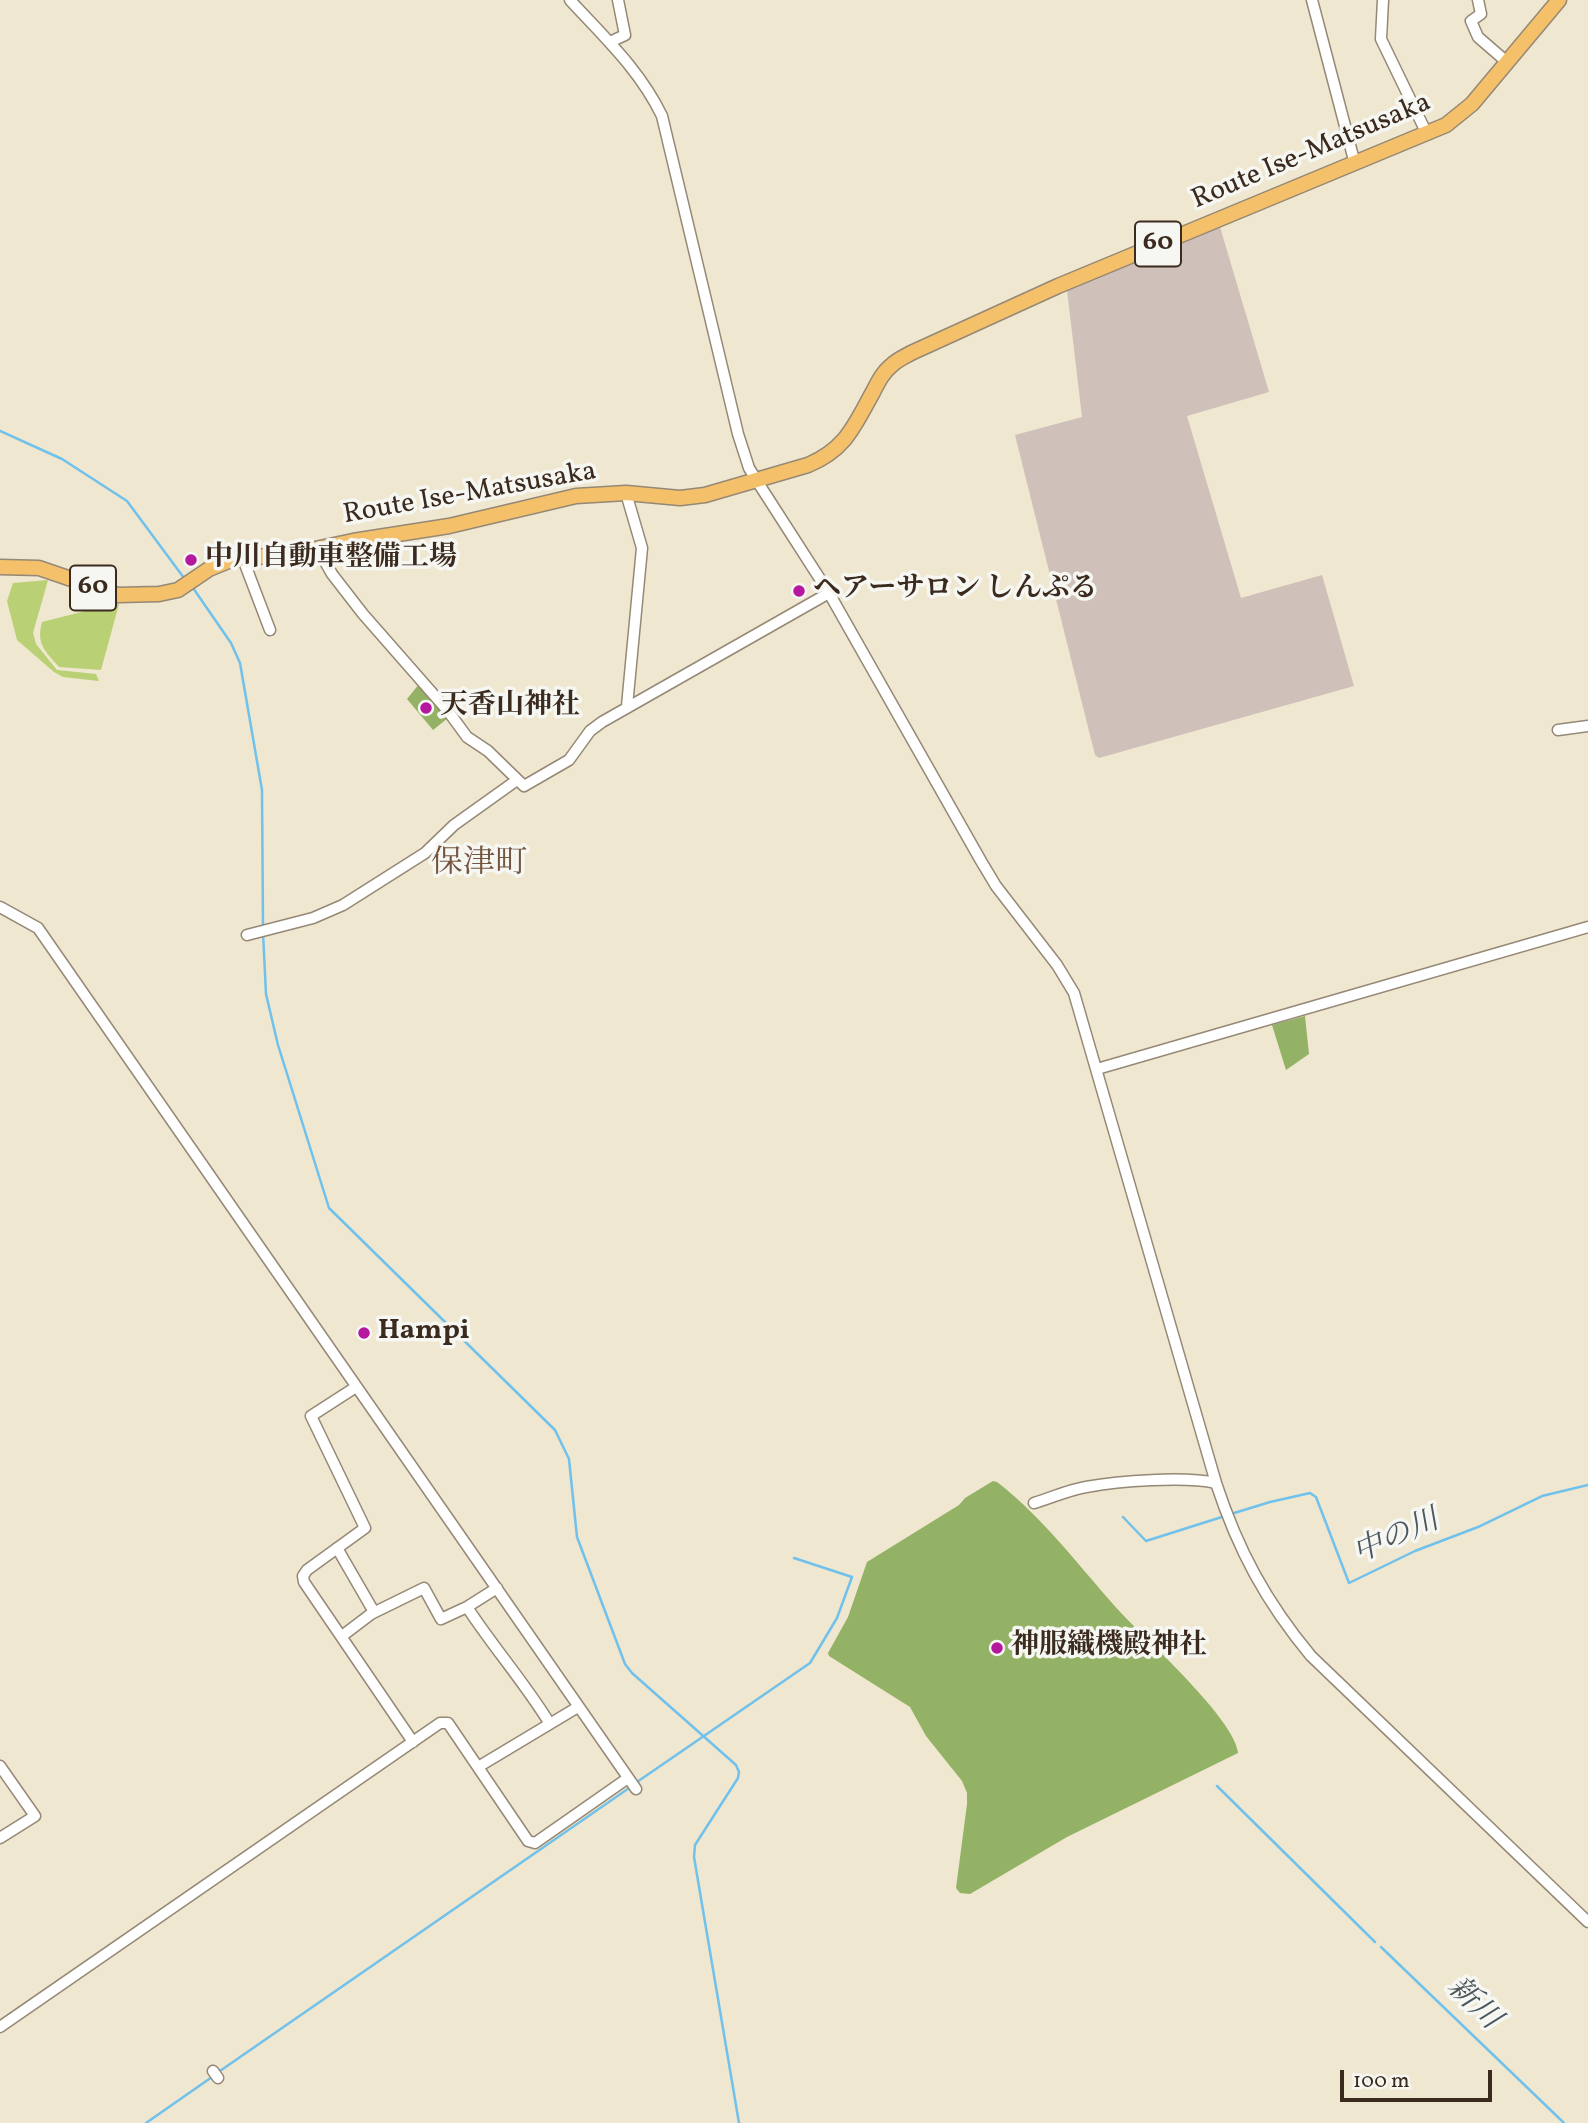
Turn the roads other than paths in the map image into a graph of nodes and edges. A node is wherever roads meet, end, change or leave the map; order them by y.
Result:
1 (618, 0) edge
2 (1312, 0) edge
3 (1383, 0) edge
4 (1478, 0) edge
5 (1559, 0) edge
6 (571, 1) edge
7 (610, 41) junction
8 (1507, 63) junction
9 (1427, 134) junction
10 (1355, 164) junction
11 (757, 481) junction
12 (626, 493) junction
13 (318, 549) junction
14 (243, 559) junction
15 (0, 567) edge
16 (829, 593) junction
17 (270, 630) dead end
18 (627, 706) junction
19 (1588, 726) edge
20 (1558, 730) dead end
21 (517, 780) junction
22 (0, 907) edge
23 (1588, 927) edge
24 (258, 933) dead end
25 (1097, 1069) junction
26 (356, 1387) junction
27 (1216, 1483) junction
28 (1034, 1503) dead end
29 (337, 1548) junction
30 (496, 1588) junction
31 (467, 1607) junction
32 (374, 1612) junction
33 (342, 1636) junction
34 (578, 1707) junction
35 (550, 1724) junction
36 (413, 1742) junction
37 (0, 1766) edge
38 (478, 1767) junction
39 (0, 1838) edge
40 (1588, 1922) edge
41 (0, 2027) edge

1 - 7 street
2 - 10 street
3 - 9 street
4 - 8 street
5 - 8 main road, Route Ise-Matsusaka / 60
6 - 7 street
7 - 11 street
8 - 9 main road, Route Ise-Matsusaka / 60
9 - 10 main road, Route Ise-Matsusaka / 60
10 - 11 main road, Route Ise-Matsusaka / 60
11 - 12 main road, Route Ise-Matsusaka / 60
11 - 16 street
12 - 13 main road, Route Ise-Matsusaka / 60
12 - 18 street
13 - 14 main road, Route Ise-Matsusaka / 60
13 - 21 street
14 - 15 main road, Route Ise-Matsusaka / 60
14 - 17 street
16 - 18 street
16 - 25 street
18 - 21 street
19 - 20 street
21 - 24 street
22 - 26 street
23 - 25 street
25 - 27 street
26 - 29 street
26 - 30 street
27 - 28 street
27 - 40 street
29 - 32 street
29 - 33 street
30 - 31 street
30 - 34 street
31 - 32 street
31 - 35 street
32 - 33 street
33 - 36 street
34 - 35 street
34 - 38 street
35 - 38 street
36 - 38 street
36 - 41 street
37 - 39 street

